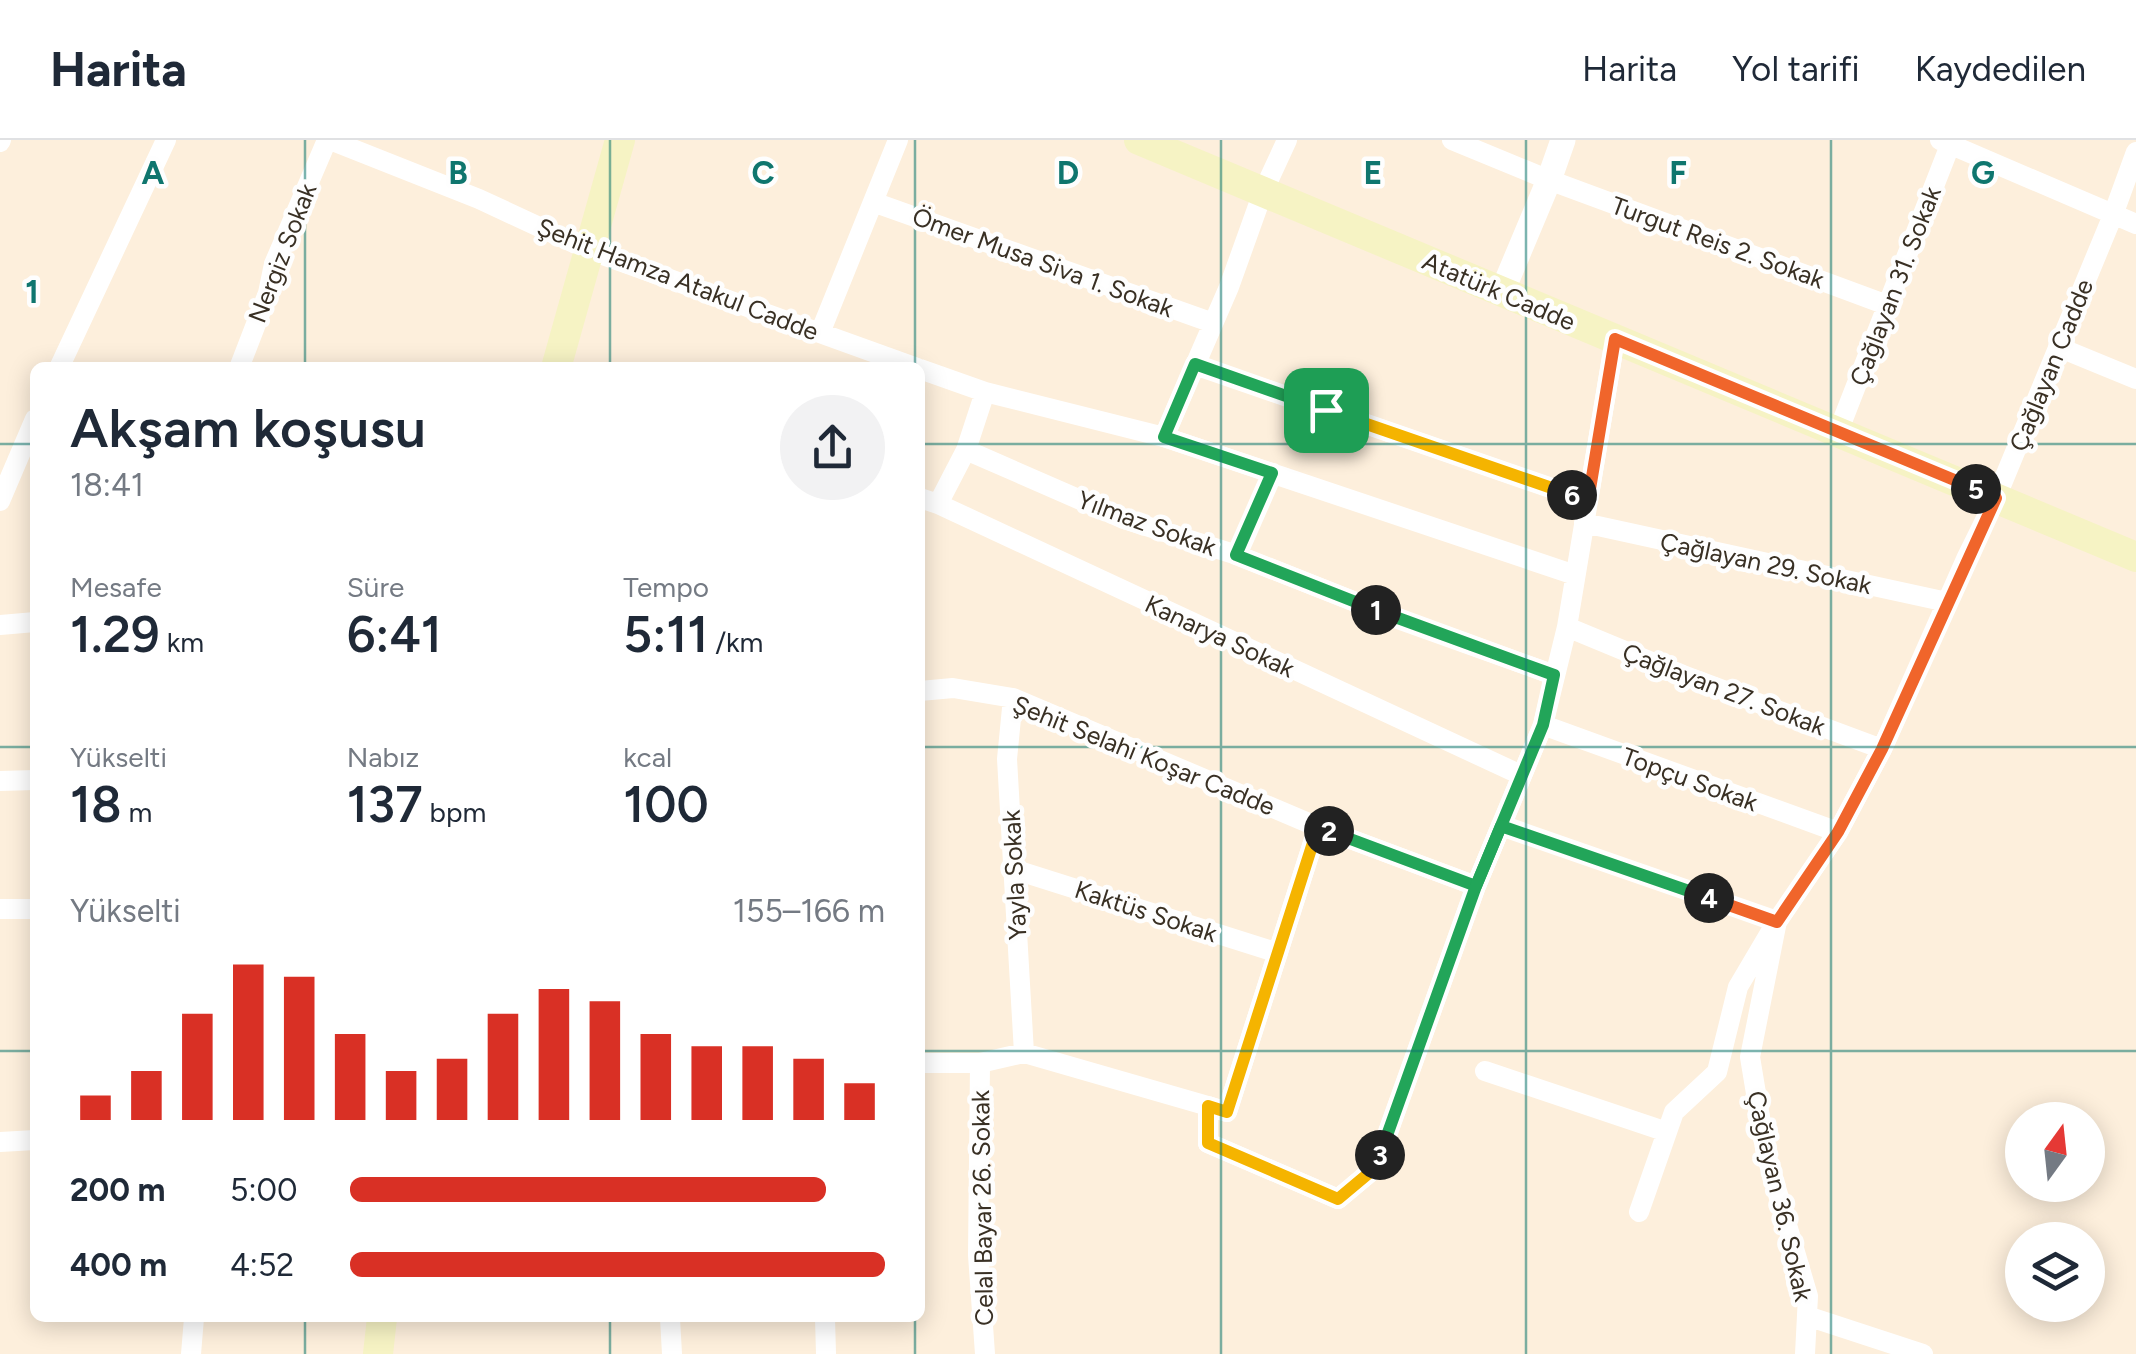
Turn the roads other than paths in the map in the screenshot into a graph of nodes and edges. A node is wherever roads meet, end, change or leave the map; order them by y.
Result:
1 (166, 140) edge
2 (328, 140) edge
3 (620, 140) edge
4 (898, 140) edge
5 (1286, 140) edge
6 (1452, 140) edge
7 (1562, 140) edge
8 (1143, 141) edge
9 (1947, 142) edge
10 (2136, 152) edge
11 (1549, 180) junction
12 (1263, 192) junction
13 (873, 202) junction
14 (2113, 215) junction
15 (2136, 224) edge
16 (589, 250) junction
17 (1502, 292) junction
18 (1887, 305) junction
19 (1213, 323) junction
20 (820, 334) junction
21 (1615, 339) junction
22 (2058, 347) junction
23 (62, 362) edge
24 (241, 362) edge
25 (558, 362) edge
26 (901, 362) edge
27 (1195, 364) junction
28 (925, 371) edge
29 (2136, 379) edge
30 (985, 392) junction
31 (30, 432) edge
32 (1838, 432) junction
33 (1164, 437) junction
34 (966, 450) junction
35 (17, 465) edge
36 (1272, 473) junction
37 (1996, 498) junction
38 (0, 501) edge
39 (929, 501) edge
40 (1588, 501) junction
41 (1584, 523) junction
42 (1236, 555) junction
43 (2136, 557) edge
44 (1575, 575) junction
45 (1947, 602) junction
46 (30, 622) edge
47 (0, 624) edge
48 (1566, 627) junction
49 (1554, 675) junction
50 (925, 691) edge
51 (1013, 698) junction
52 (1543, 725) junction
53 (1882, 749) junction
54 (1521, 775) junction
55 (0, 780) edge
56 (30, 780) edge
57 (1501, 826) junction
58 (1318, 827) junction
59 (1838, 832) junction
60 (1014, 869) junction
61 (1476, 886) junction
62 (0, 909) edge
63 (30, 910) edge
64 (1777, 922) junction
65 (1278, 953) junction
66 (1024, 1053) junction
67 (925, 1062) edge
68 (980, 1062) junction
69 (1485, 1071) dead end
70 (1218, 1109) junction
71 (1666, 1132) junction
72 (30, 1140) edge
73 (0, 1142) edge
74 (1640, 1212) dead end
75 (1807, 1316) junction
76 (194, 1322) edge
77 (382, 1322) edge
78 (670, 1322) edge
79 (824, 1322) edge
80 (191, 1354) edge
81 (378, 1354) edge
82 (672, 1354) edge
83 (826, 1354) edge
84 (985, 1354) edge
85 (1806, 1354) edge
86 (1923, 1354) edge

1 - 23 street
2 - 16 street, Şehit Hamza Atakul Cadde
2 - 24 street, Nergiz Sokak
3 - 16 main road
4 - 13 street
5 - 12 street
6 - 11 street, Turgut Reis 2. Sokak
7 - 11 street
8 - 12 main road, Atatürk Cadde
9 - 14 street
9 - 18 street, Çağlayan 31. Sokak
10 - 14 street, Çağlayan Cadde
11 - 17 street
11 - 18 street, Turgut Reis 2. Sokak
12 - 17 main road, Atatürk Cadde
12 - 19 street
13 - 19 street, Ömer Musa Siva 1. Sokak
13 - 20 street
14 - 15 street
14 - 22 street, Çağlayan Cadde
16 - 20 street, Şehit Hamza Atakul Cadde
16 - 25 main road
17 - 21 main road, Atatürk Cadde
18 - 32 street, Çağlayan 31. Sokak
19 - 27 street
20 - 26 street, Şehit Hamza Atakul Cadde
21 - 32 main road, Atatürk Cadde
21 - 40 street
22 - 29 street
22 - 37 street, Çağlayan Cadde
27 - 33 street
27 - 40 street
28 - 30 street, Şehit Hamza Atakul Cadde
30 - 33 street, Şehit Hamza Atakul Cadde
30 - 34 street
31 - 35 street
32 - 37 main road, Atatürk Cadde
33 - 36 street, Şehit Hamza Atakul Cadde
34 - 39 street
34 - 42 street, Yılmaz Sokak
35 - 38 street
36 - 42 street
36 - 44 street, Şehit Hamza Atakul Cadde
37 - 43 main road, Atatürk Cadde
37 - 45 street, Çağlayan Cadde
39 - 54 street, Kanarya Sokak
40 - 41 street
41 - 44 street
41 - 45 street, Çağlayan 29. Sokak
42 - 49 street, Yılmaz Sokak
44 - 48 street
45 - 53 street, Çağlayan Cadde
46 - 47 street
48 - 49 street
48 - 53 street, Çağlayan 27. Sokak
49 - 52 street
50 - 51 street, Şehit Selahi Koşar Cadde
51 - 58 street, Şehit Selahi Koşar Cadde
51 - 60 street, Yayla Sokak
52 - 54 street
52 - 59 street, Topçu Sokak
53 - 59 street, Çağlayan Cadde
54 - 57 street
55 - 56 street
57 - 61 street
57 - 64 street
58 - 61 street, Şehit Selahi Koşar Cadde
58 - 65 street
59 - 64 street, Çağlayan Cadde
60 - 65 street, Kaktüs Sokak
60 - 66 street, Yayla Sokak
61 - 70 street
62 - 63 street
64 - 71 street, Çağlayan Cadde
64 - 75 street, Çağlayan 36. Sokak
65 - 70 street
66 - 68 street
66 - 70 street
67 - 68 street
68 - 84 street, Celal Bayar 26. Sokak
69 - 71 street
71 - 74 street, Çağlayan Cadde
72 - 73 street
75 - 85 street, Çağlayan 36. Sokak
75 - 86 street
76 - 80 street
77 - 81 main road
78 - 82 street
79 - 83 street

